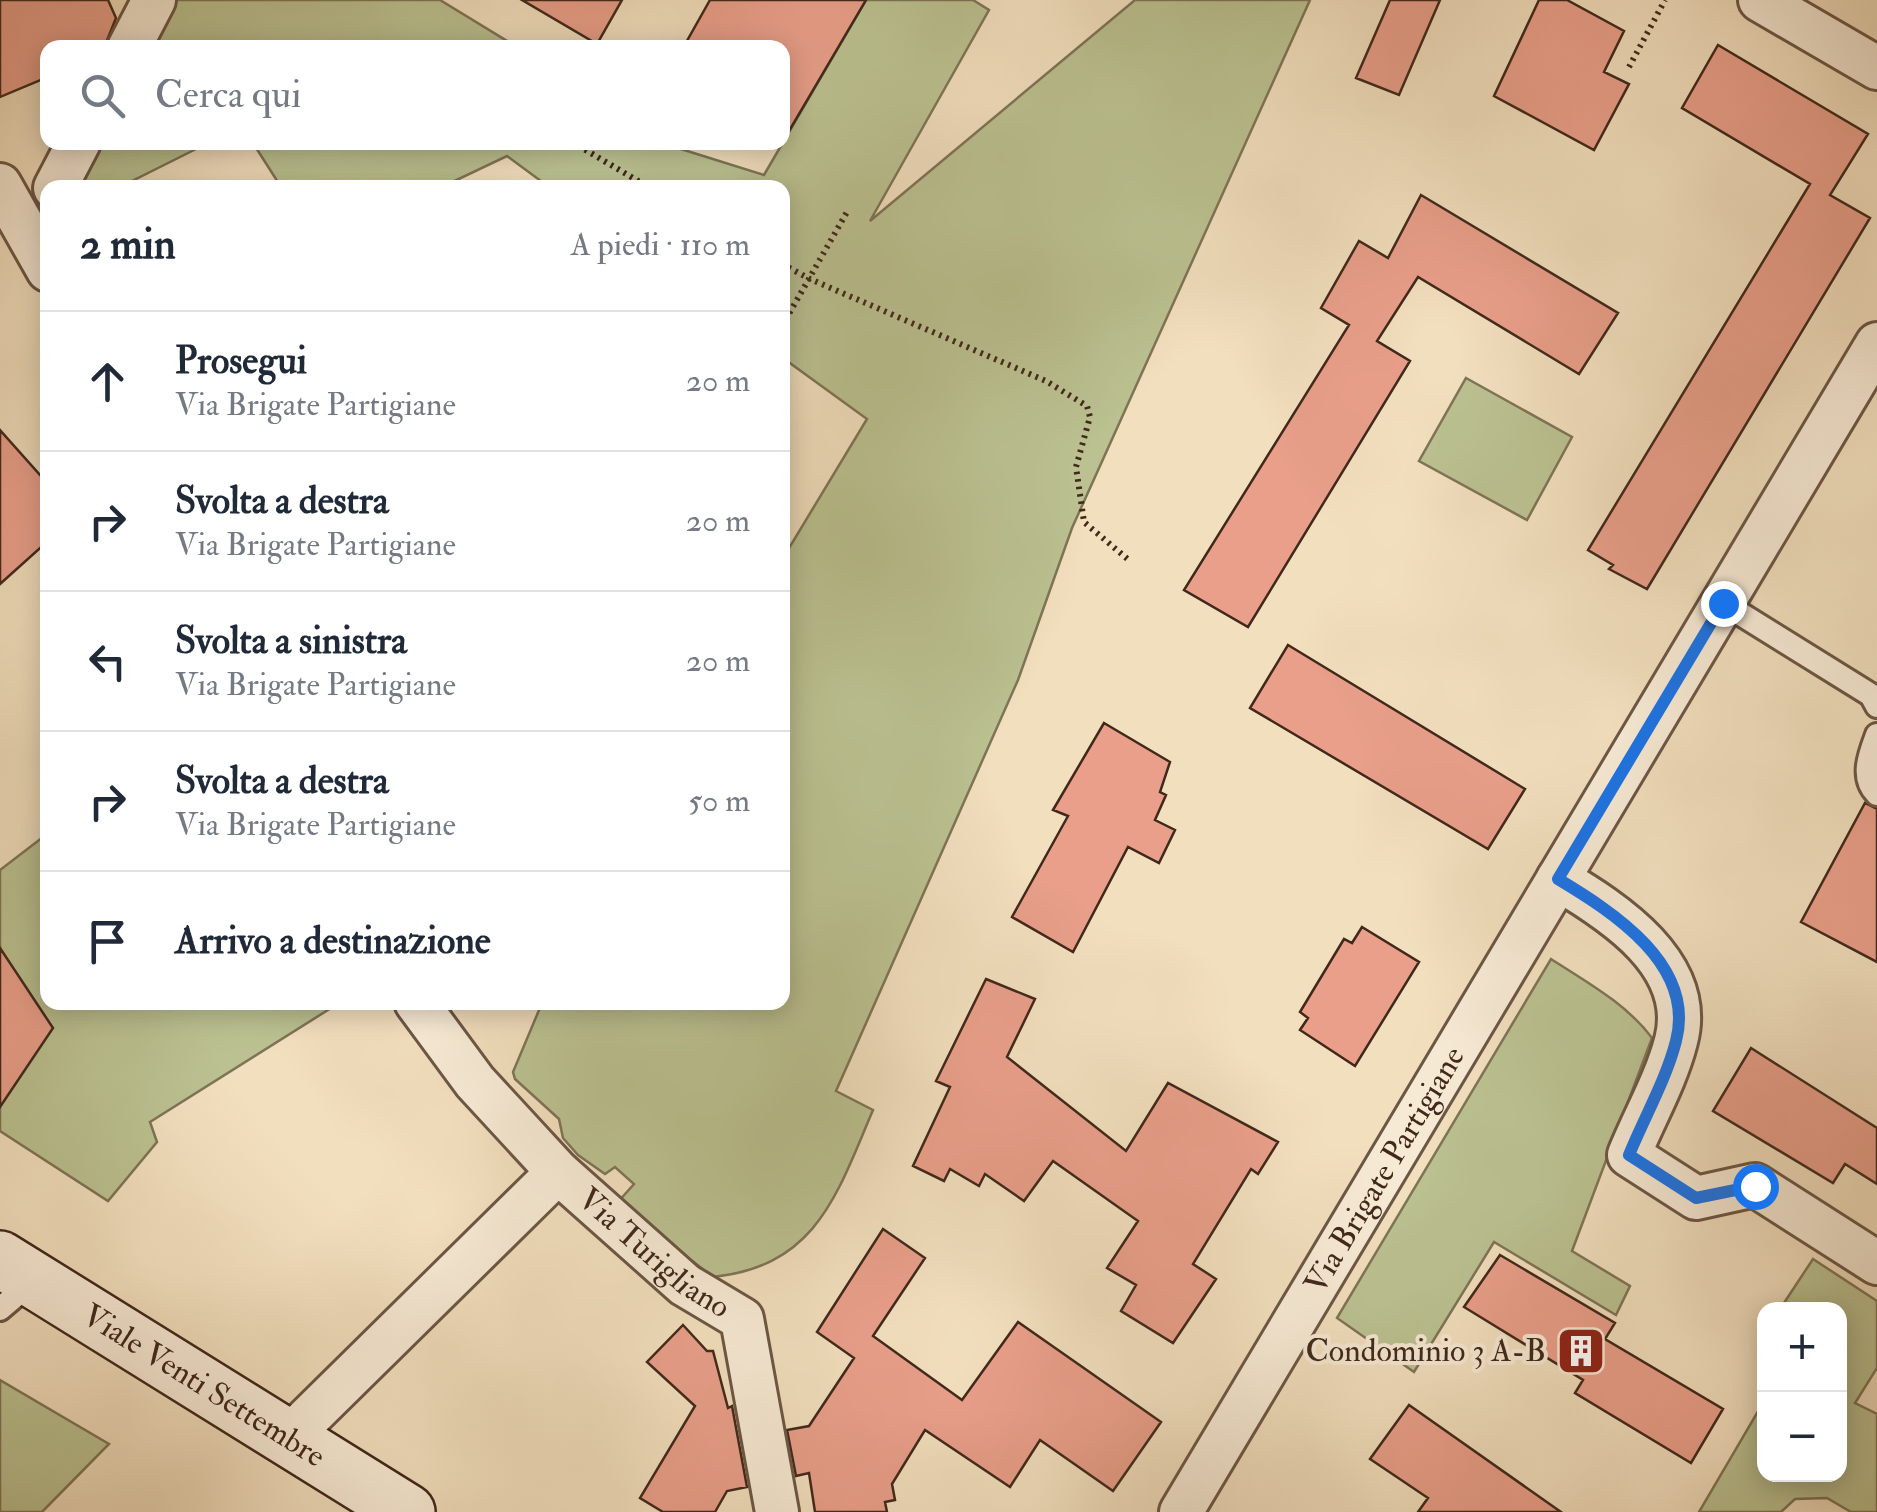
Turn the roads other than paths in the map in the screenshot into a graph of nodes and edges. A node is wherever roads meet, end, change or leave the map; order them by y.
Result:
1 (154, 0) edge
2 (1760, 0) edge
3 (133, 40) edge
4 (1877, 68) edge
5 (75, 150) edge
6 (60, 180) edge
7 (0, 185) edge
8 (40, 234) edge
9 (1871, 368) edge
10 (1723, 603) junction
11 (1877, 706) edge
12 (1877, 735) edge
13 (1877, 794) edge
14 (1558, 879) junction
15 (422, 1010) edge
16 (558, 1172) junction
17 (1877, 1262) edge
18 (11, 1283) edge
19 (289, 1437) junction
20 (407, 1512) edge
21 (777, 1512) edge
22 (1181, 1512) edge

1 - 3 street
2 - 4 street
5 - 6 street
7 - 8 street
9 - 10 street, Via Brigate Partigiane
10 - 11 lane
10 - 14 street, Via Brigate Partigiane
12 - 13 lane
14 - 17 street
14 - 22 street, Via Brigate Partigiane
15 - 16 street, Via Turigliano
16 - 19 street, Via Turigliano
16 - 21 street, Via Turigliano
18 - 19 main road, Viale Venti Settembre
19 - 20 main road, Viale Venti Settembre

